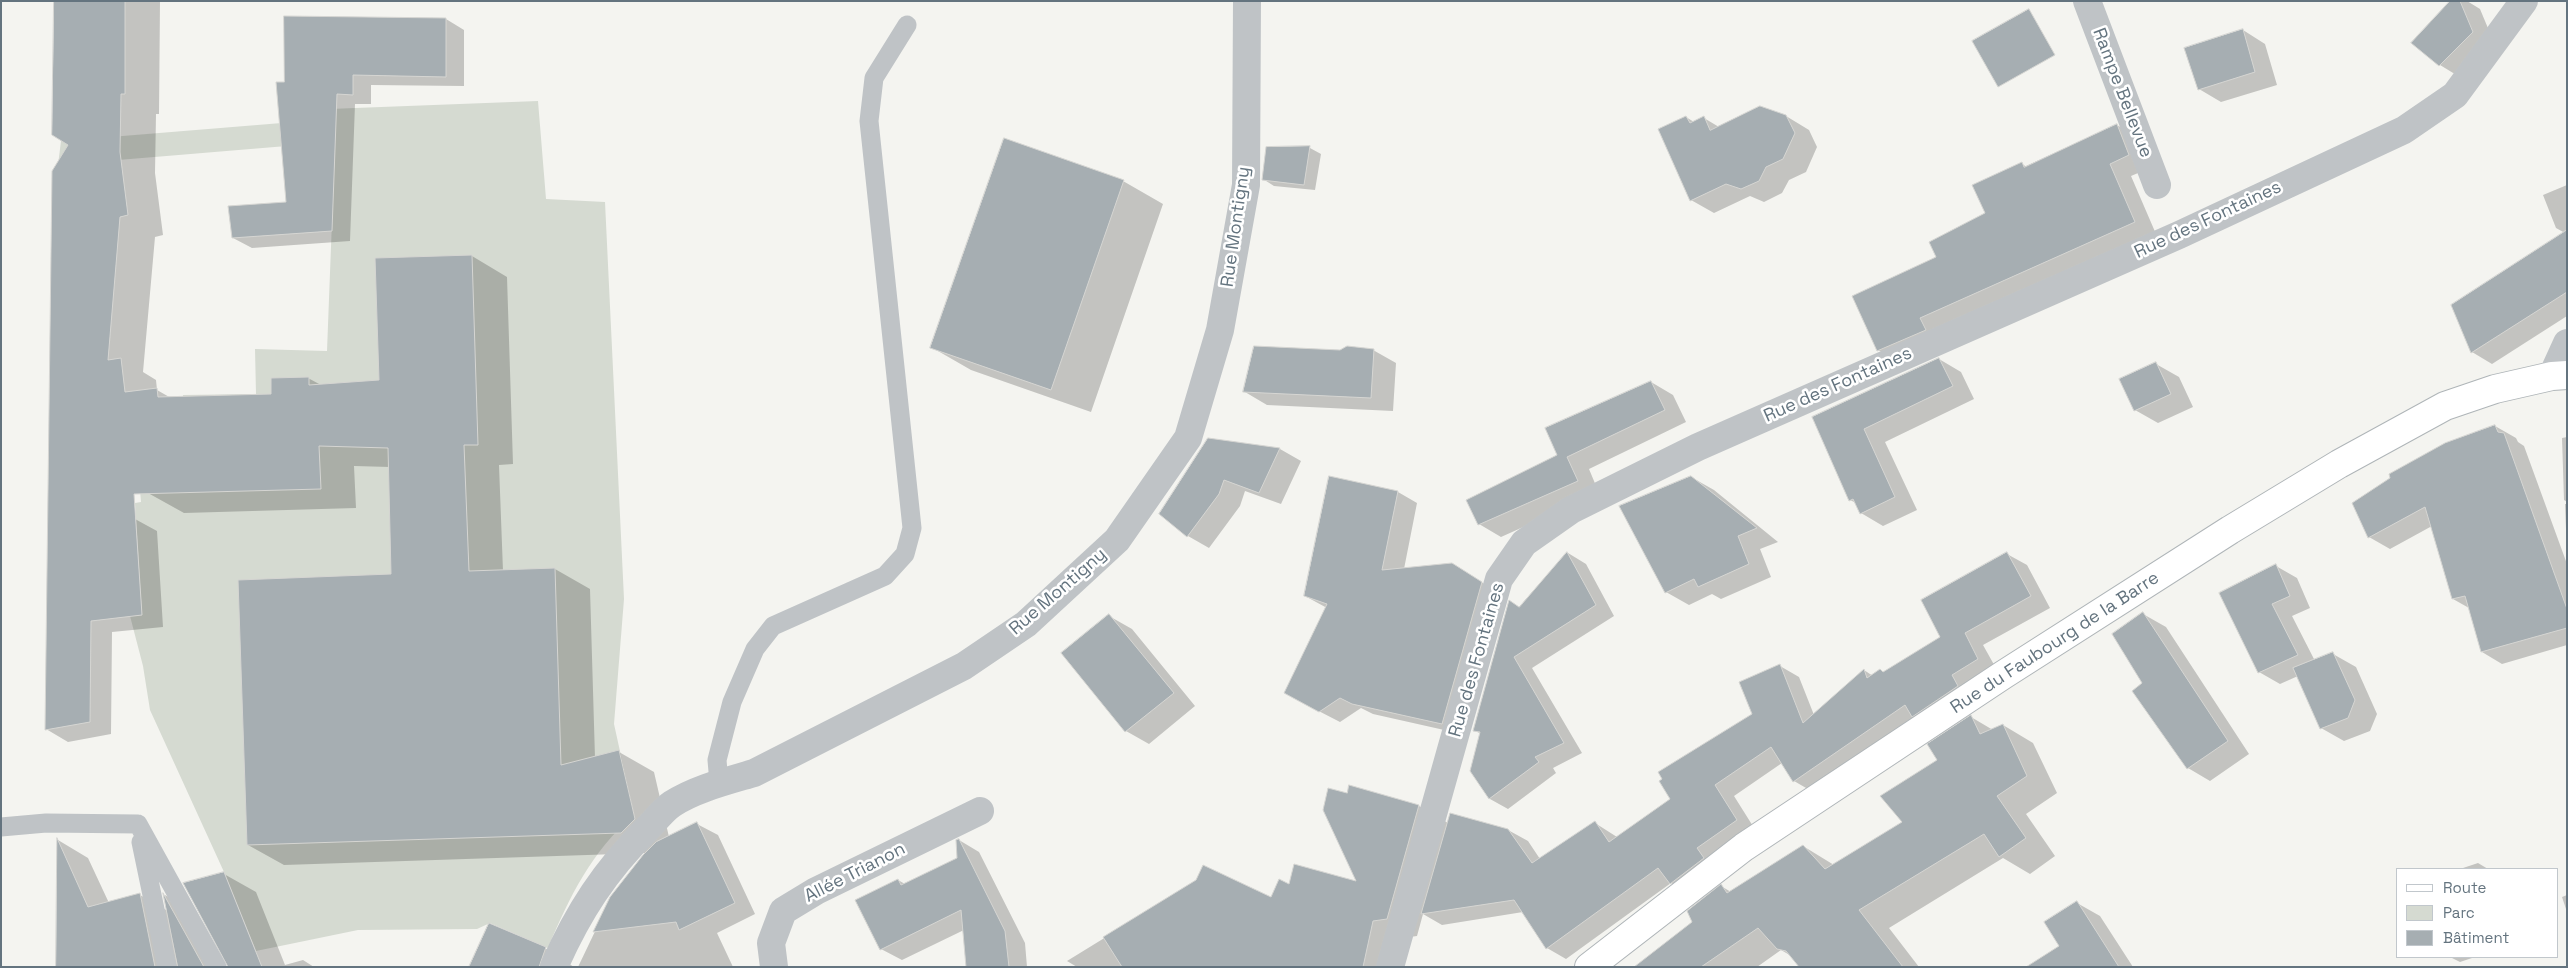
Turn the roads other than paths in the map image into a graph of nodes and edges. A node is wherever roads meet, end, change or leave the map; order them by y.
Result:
1 (1247, 1) edge
2 (2087, 1) edge
3 (2524, 1) edge
4 (907, 25) dead end
5 (2157, 185) dead end
6 (2567, 343) edge
7 (2559, 375) edge
8 (718, 783) junction
9 (980, 812) dead end
10 (138, 824) junction
11 (1, 827) edge
12 (1391, 966) edge
13 (167, 967) edge
14 (217, 967) edge
15 (554, 967) edge
16 (774, 967) edge
17 (1589, 967) edge

1 - 8 street, Rue Montigny
2 - 5 street, Rampe Bellevue
3 - 12 street, Rue des Fontaines
4 - 8 lane
6 - 7 street
7 - 17 main road, Rue du Faubourg de la Barre
8 - 15 street, Rue Montigny
9 - 16 street, Allée Trianon
10 - 11 lane
10 - 13 lane
10 - 14 lane

